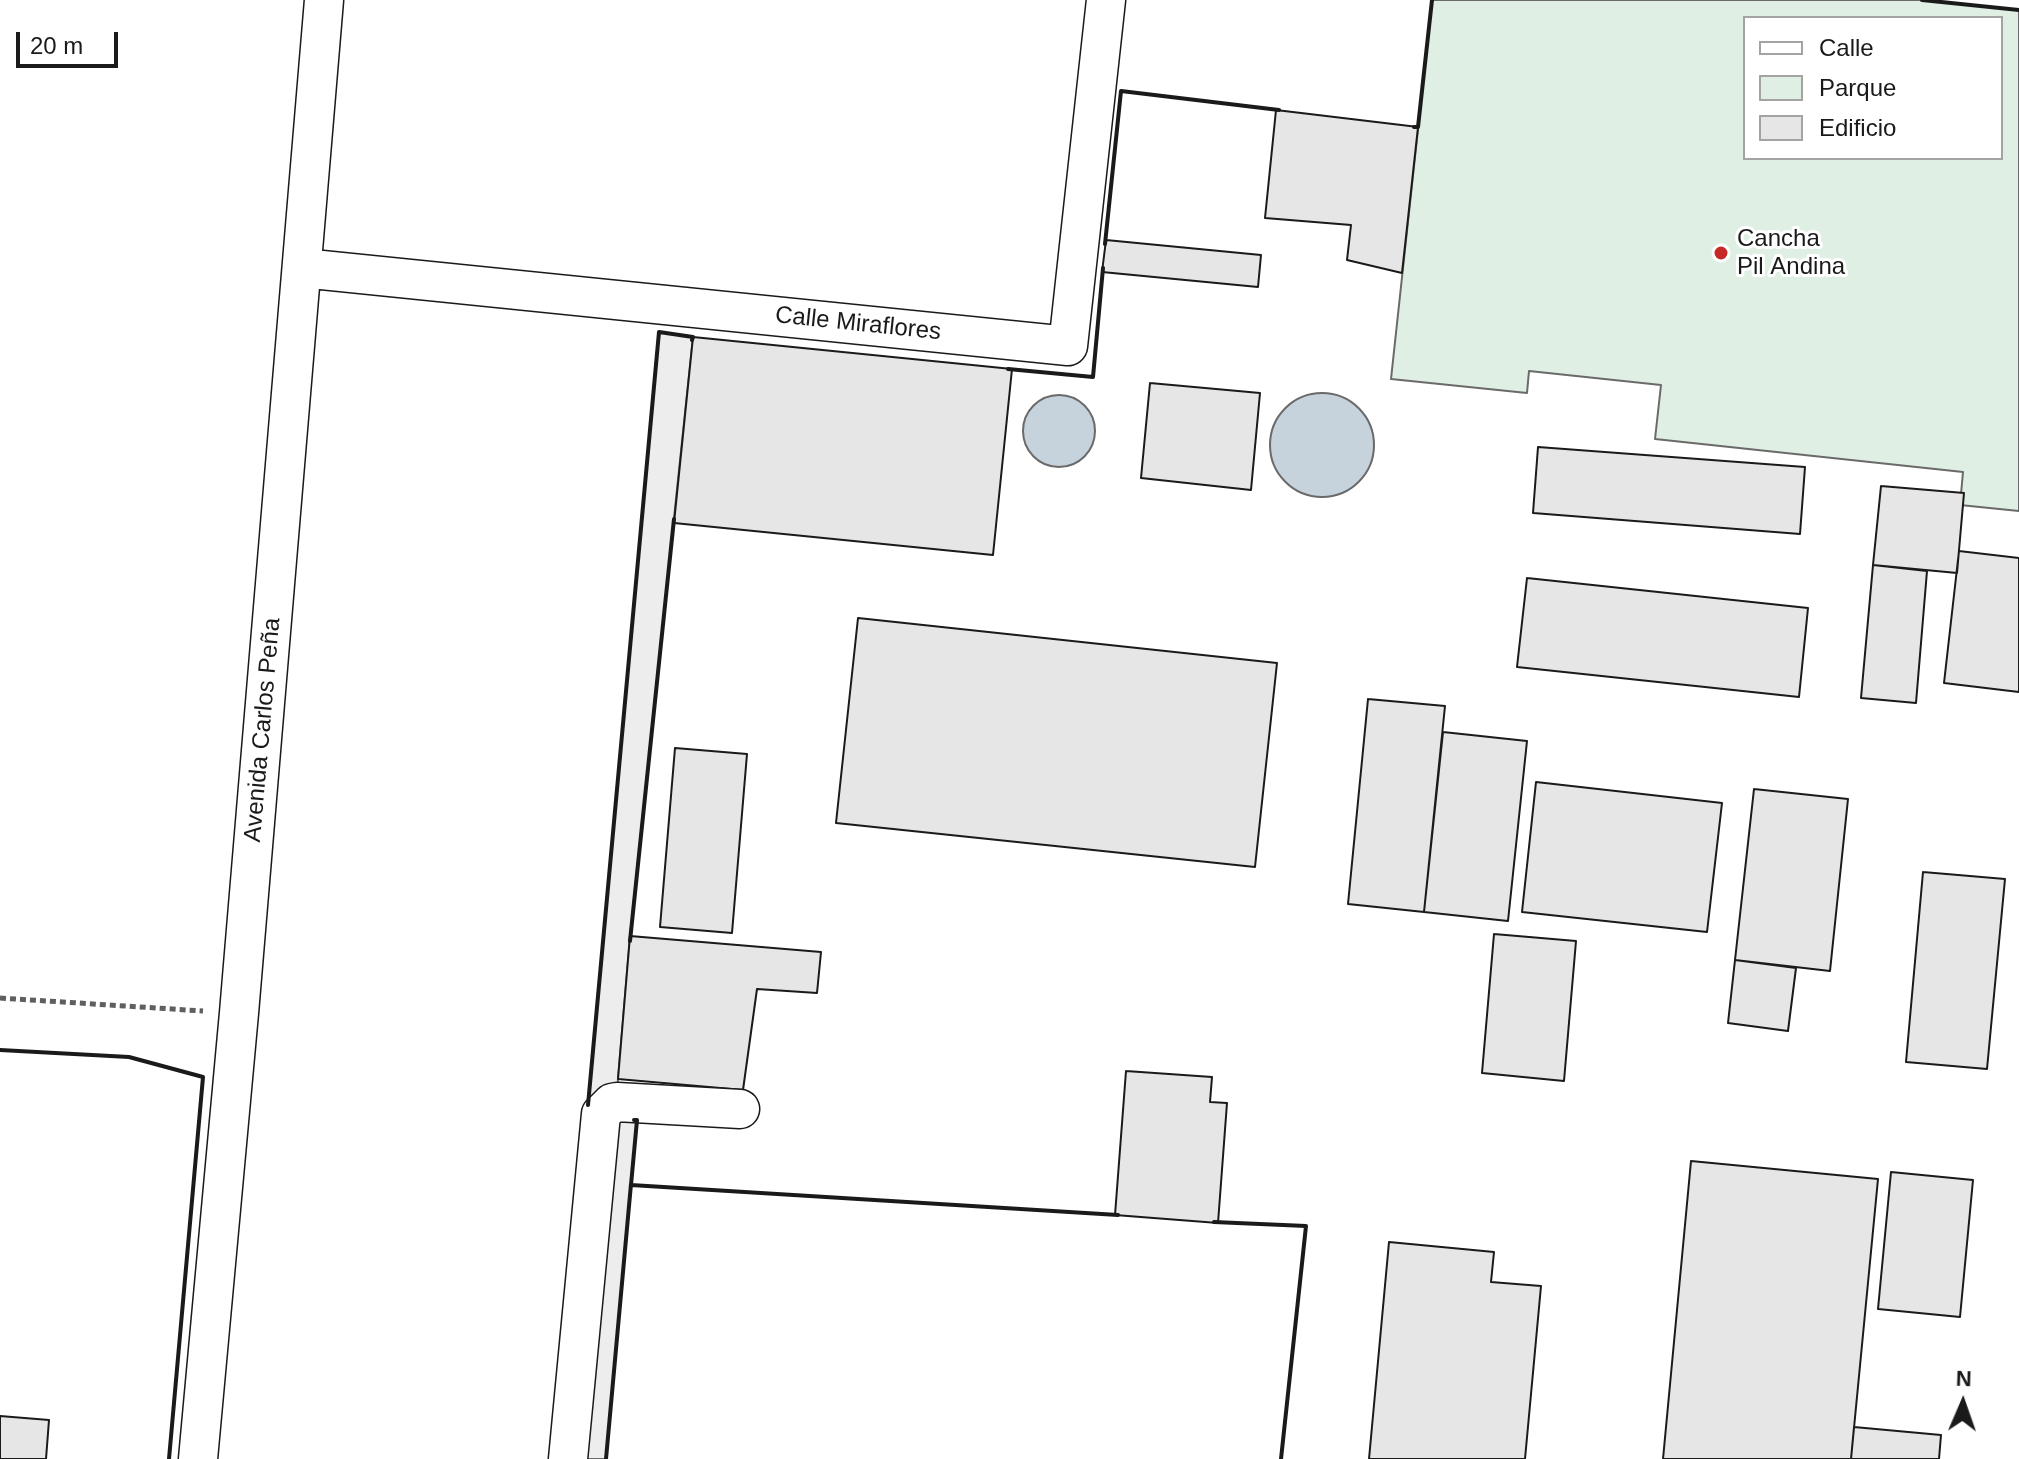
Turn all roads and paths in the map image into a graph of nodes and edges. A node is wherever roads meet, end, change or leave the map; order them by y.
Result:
1 (324, 0) edge
2 (1106, 0) edge
3 (302, 268) junction
4 (0, 998) edge
5 (239, 1013) junction
6 (740, 1109) dead end
7 (198, 1459) edge
8 (568, 1459) edge

1 - 3 street, Avenida Carlos Peña
2 - 3 street, Calle Miraflores
3 - 5 street, Avenida Carlos Peña
4 - 5 path
5 - 7 street, Avenida Carlos Peña
6 - 8 street

